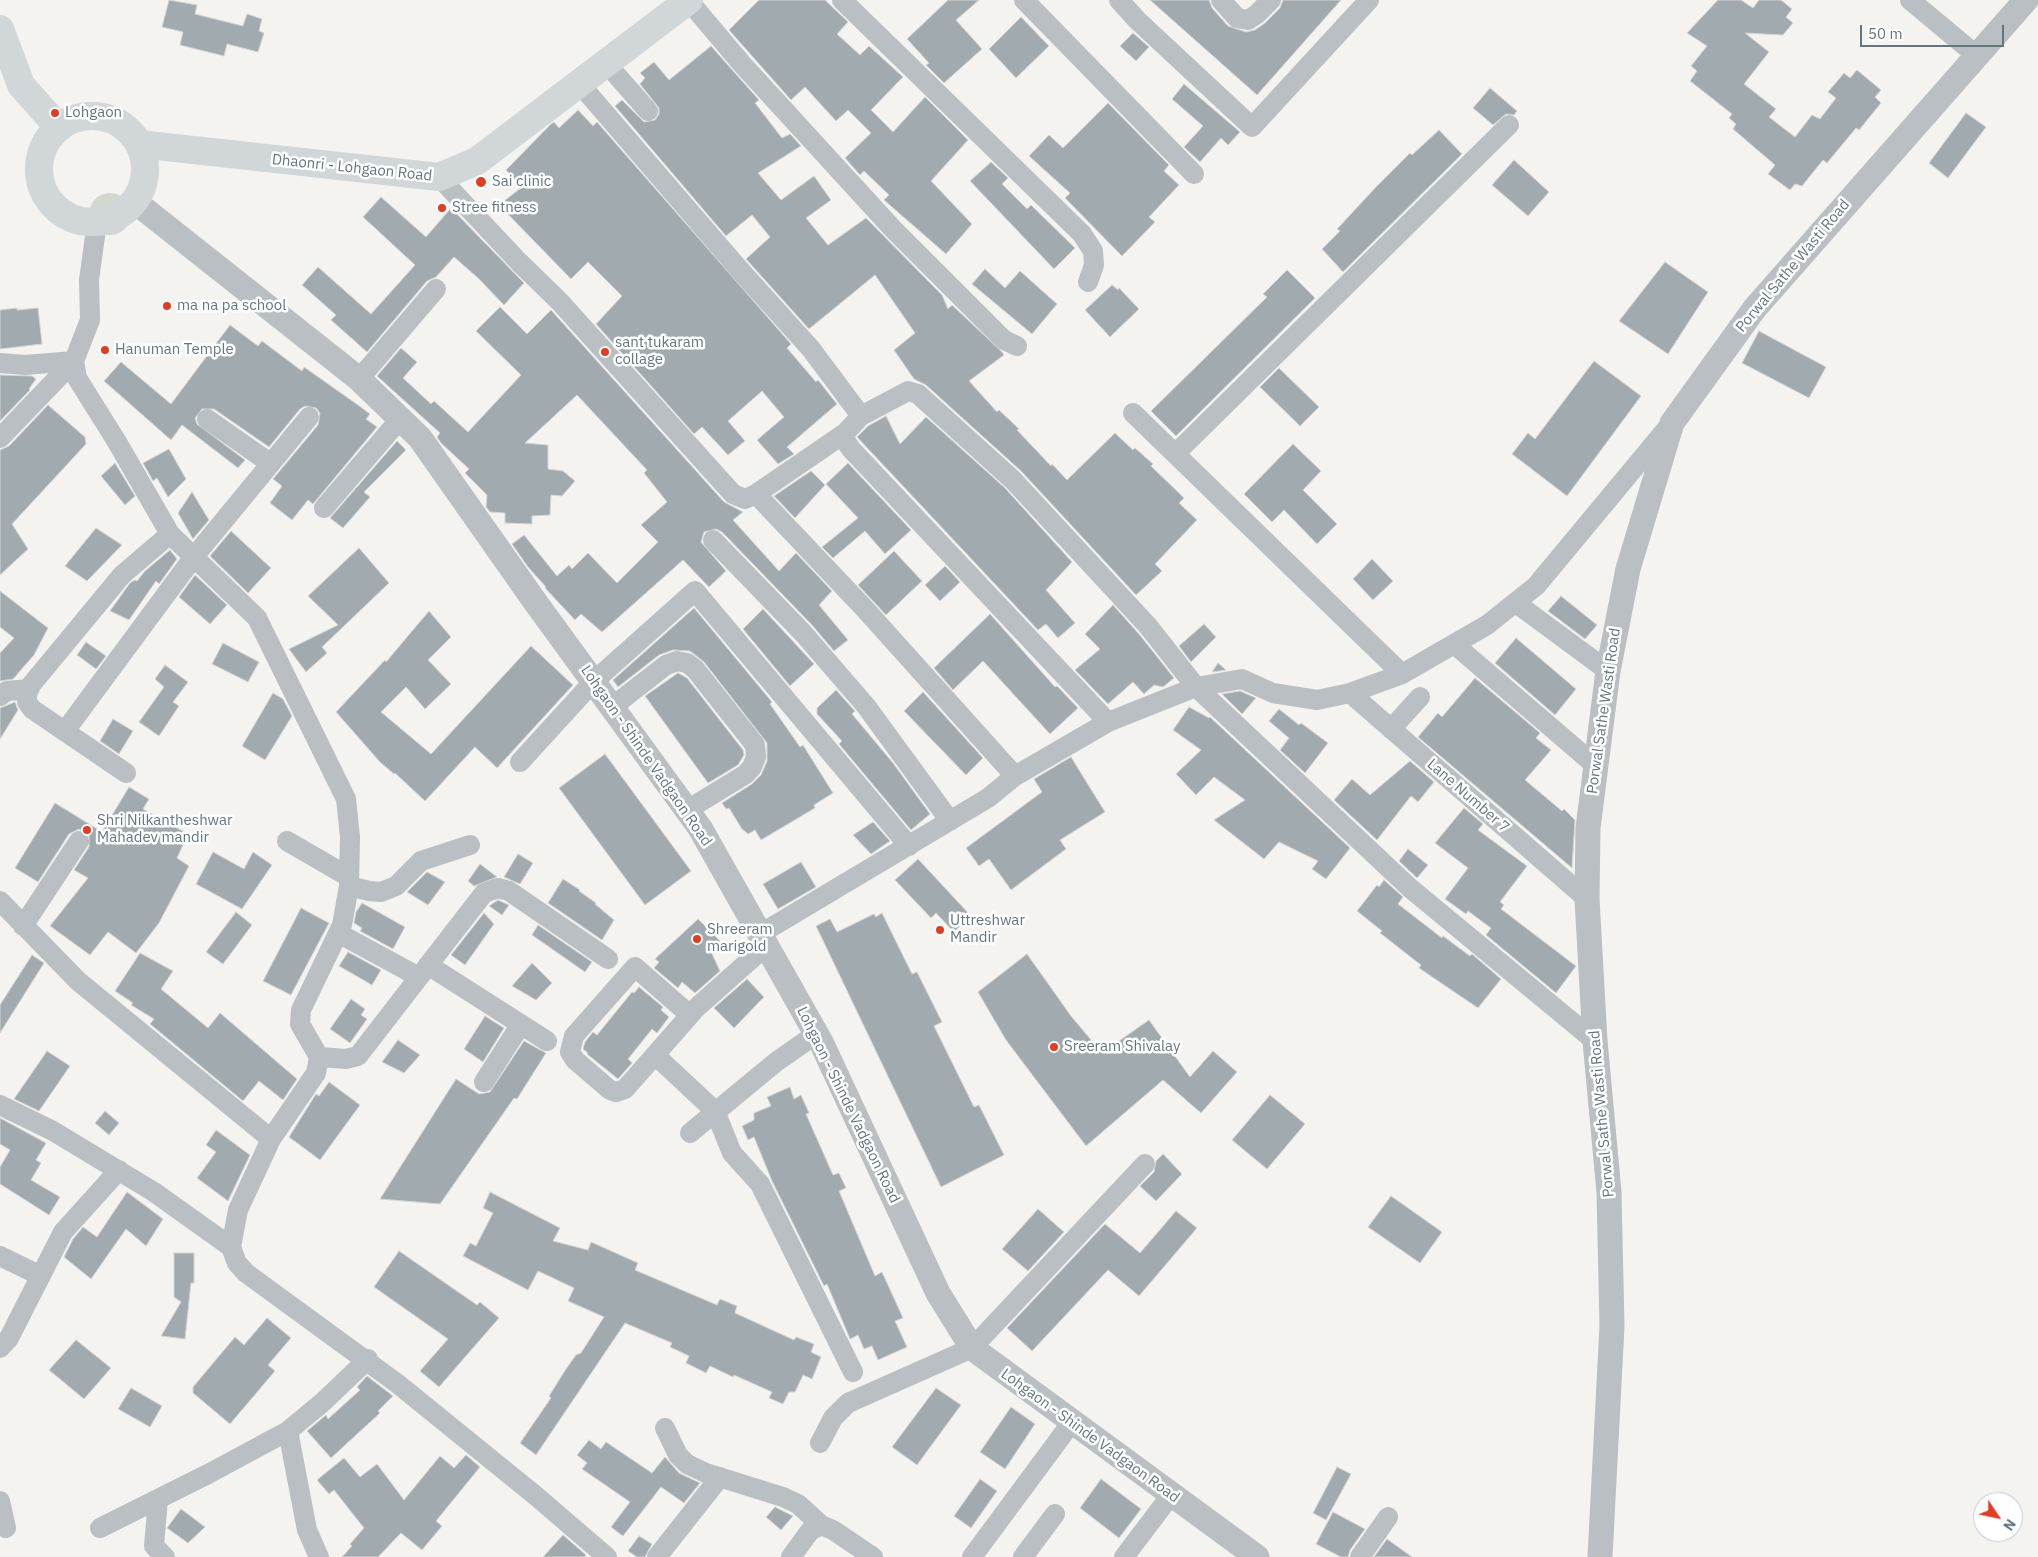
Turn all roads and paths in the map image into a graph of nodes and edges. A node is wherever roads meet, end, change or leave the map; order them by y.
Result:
1 (688, 0) edge
2 (842, 0) edge
3 (1024, 0) edge
4 (1119, 0) edge
5 (1221, 0) edge
6 (1271, 0) edge
7 (1369, 0) edge
8 (1910, 0) edge
9 (2026, 0) edge
10 (0, 29) edge
11 (1976, 55) junction
12 (606, 63) junction
13 (579, 83) junction
14 (648, 111) dead end
15 (1509, 126) dead end
16 (59, 128) junction
17 (139, 144) junction
18 (1194, 174) dead end
19 (439, 177) junction
20 (134, 201) junction
21 (97, 222) junction
22 (1088, 282) dead end
23 (436, 289) dead end
24 (1017, 346) dead end
25 (74, 361) junction
26 (0, 363) edge
27 (359, 379) junction
28 (1133, 413) dead end
29 (861, 416) junction
30 (308, 417) dead end
31 (207, 419) dead end
32 (400, 419) junction
33 (1672, 423) junction
34 (845, 432) junction
35 (0, 438) edge
36 (1176, 453) junction
37 (270, 463) junction
38 (756, 494) junction
39 (324, 508) dead end
40 (170, 534) junction
41 (713, 540) dead end
42 (193, 558) junction
43 (1516, 603) junction
44 (1454, 644) junction
45 (1608, 671) junction
46 (1402, 674) junction
47 (593, 682) junction
48 (1196, 687) junction
49 (29, 689) junction
50 (1350, 693) junction
51 (0, 696) edge
52 (1420, 697) dead end
53 (612, 707) junction
54 (1108, 722) junction
55 (1391, 729) junction
56 (65, 731) junction
57 (520, 762) dead end
58 (1596, 766) junction
59 (126, 773) dead end
60 (1015, 776) junction
61 (687, 810) junction
62 (950, 821) junction
63 (79, 841) dead end
64 (286, 841) dead end
65 (470, 845) dead end
66 (909, 846) junction
67 (349, 881) junction
68 (1587, 899) junction
69 (0, 901) edge
70 (23, 926) junction
71 (338, 933) junction
72 (763, 940) junction
73 (608, 958) dead end
74 (424, 971) junction
75 (690, 1015) junction
76 (521, 1024) junction
77 (816, 1034) junction
78 (547, 1041) dead end
79 (1594, 1041) junction
80 (655, 1055) junction
81 (319, 1057) junction
82 (484, 1082) dead end
83 (0, 1105) edge
84 (715, 1111) junction
85 (690, 1133) dead end
86 (271, 1139) junction
87 (1145, 1164) dead end
88 (119, 1170) junction
89 (231, 1247) junction
90 (0, 1256) edge
91 (41, 1276) junction
92 (0, 1348) edge
93 (972, 1348) junction
94 (368, 1359) junction
95 (853, 1372) dead end
96 (1072, 1422) junction
97 (665, 1428) dead end
98 (288, 1431) junction
99 (820, 1443) dead end
100 (720, 1477) junction
101 (1171, 1495) junction
102 (158, 1499) junction
103 (0, 1501) edge
104 (1055, 1514) dead end
105 (1388, 1516) dead end
106 (821, 1525) junction
107 (6, 1528) dead end
108 (100, 1528) dead end
109 (165, 1557) edge
110 (319, 1557) edge
111 (607, 1557) edge
112 (657, 1557) edge
113 (791, 1557) edge
114 (873, 1557) edge
115 (972, 1557) edge
116 (1023, 1557) edge
117 (1124, 1557) edge
118 (1257, 1557) edge
119 (1360, 1557) edge
120 (1600, 1557) edge

1 - 12 main road, Dhaonri - Lohgaon Road
1 - 24 street
2 - 22 street
3 - 18 street
4 - 7 street
5 - 6 street
8 - 11 street
9 - 11 street, Porwal Sathe Wasti Road
10 - 16 main road
11 - 33 street, Porwal Sathe Wasti Road
12 - 13 main road, Dhaonri - Lohgaon Road
12 - 14 street
13 - 19 main road, Dhaonri - Lohgaon Road
13 - 29 street
15 - 36 street
16 - 17 main road
16 - 21 main road
17 - 19 main road, Dhaonri - Lohgaon Road
17 - 20 main road
19 - 38 street
20 - 21 main road
20 - 27 street, Lohgaon - Shinde Vadgaon Road
21 - 25 street
23 - 27 street
25 - 26 street
25 - 35 street
25 - 40 street
27 - 32 street, Lohgaon - Shinde Vadgaon Road
28 - 36 street
29 - 34 street
29 - 48 street
30 - 37 street
31 - 37 street
32 - 39 street
32 - 47 street, Lohgaon - Shinde Vadgaon Road
33 - 43 street
33 - 45 street, Porwal Sathe Wasti Road
34 - 38 street
34 - 54 street
36 - 46 street
37 - 42 street
38 - 60 street
40 - 42 street
40 - 49 street
41 - 62 street
42 - 56 street
42 - 67 street
43 - 44 street
43 - 45 street
44 - 46 street
44 - 58 street
45 - 58 street, Porwal Sathe Wasti Road
46 - 50 street
47 - 53 street, Lohgaon - Shinde Vadgaon Road
47 - 57 street
47 - 66 street
48 - 50 street
48 - 54 street
48 - 79 street
49 - 51 street
49 - 56 street
50 - 55 street, Lane Number 7
52 - 55 street
53 - 61 street, Lohgaon - Shinde Vadgaon Road
53 - 61 street
54 - 60 street
55 - 68 street, Lane Number 7
56 - 59 street
58 - 68 street, Porwal Sathe Wasti Road
60 - 62 street
61 - 72 street, Lohgaon - Shinde Vadgaon Road
62 - 66 street
63 - 70 street
64 - 67 street
65 - 67 street
66 - 72 street
67 - 71 street
68 - 79 street, Porwal Sathe Wasti Road
69 - 70 street
70 - 86 street
71 - 74 street
71 - 81 street
72 - 75 street
72 - 77 street, Lohgaon - Shinde Vadgaon Road
73 - 74 street
74 - 76 street
74 - 81 street
75 - 80 street
75 - 80 street
76 - 78 street
76 - 82 street
77 - 84 street
77 - 93 street, Lohgaon - Shinde Vadgaon Road
79 - 120 street, Porwal Sathe Wasti Road
80 - 84 street
81 - 86 street
83 - 88 street
84 - 85 street
84 - 95 street
86 - 89 street
87 - 93 street
88 - 89 street
88 - 91 street
89 - 94 street
90 - 91 street
91 - 92 street
93 - 96 street, Lohgaon - Shinde Vadgaon Road
93 - 99 street
94 - 98 street
94 - 111 street
96 - 101 street, Lohgaon - Shinde Vadgaon Road
96 - 115 street
97 - 100 street
98 - 102 street
98 - 110 street
100 - 106 street
100 - 112 street
101 - 117 street
101 - 118 street, Lohgaon - Shinde Vadgaon Road
102 - 108 street
102 - 109 street
103 - 107 street
104 - 116 street
105 - 119 street
106 - 113 street
106 - 114 street

